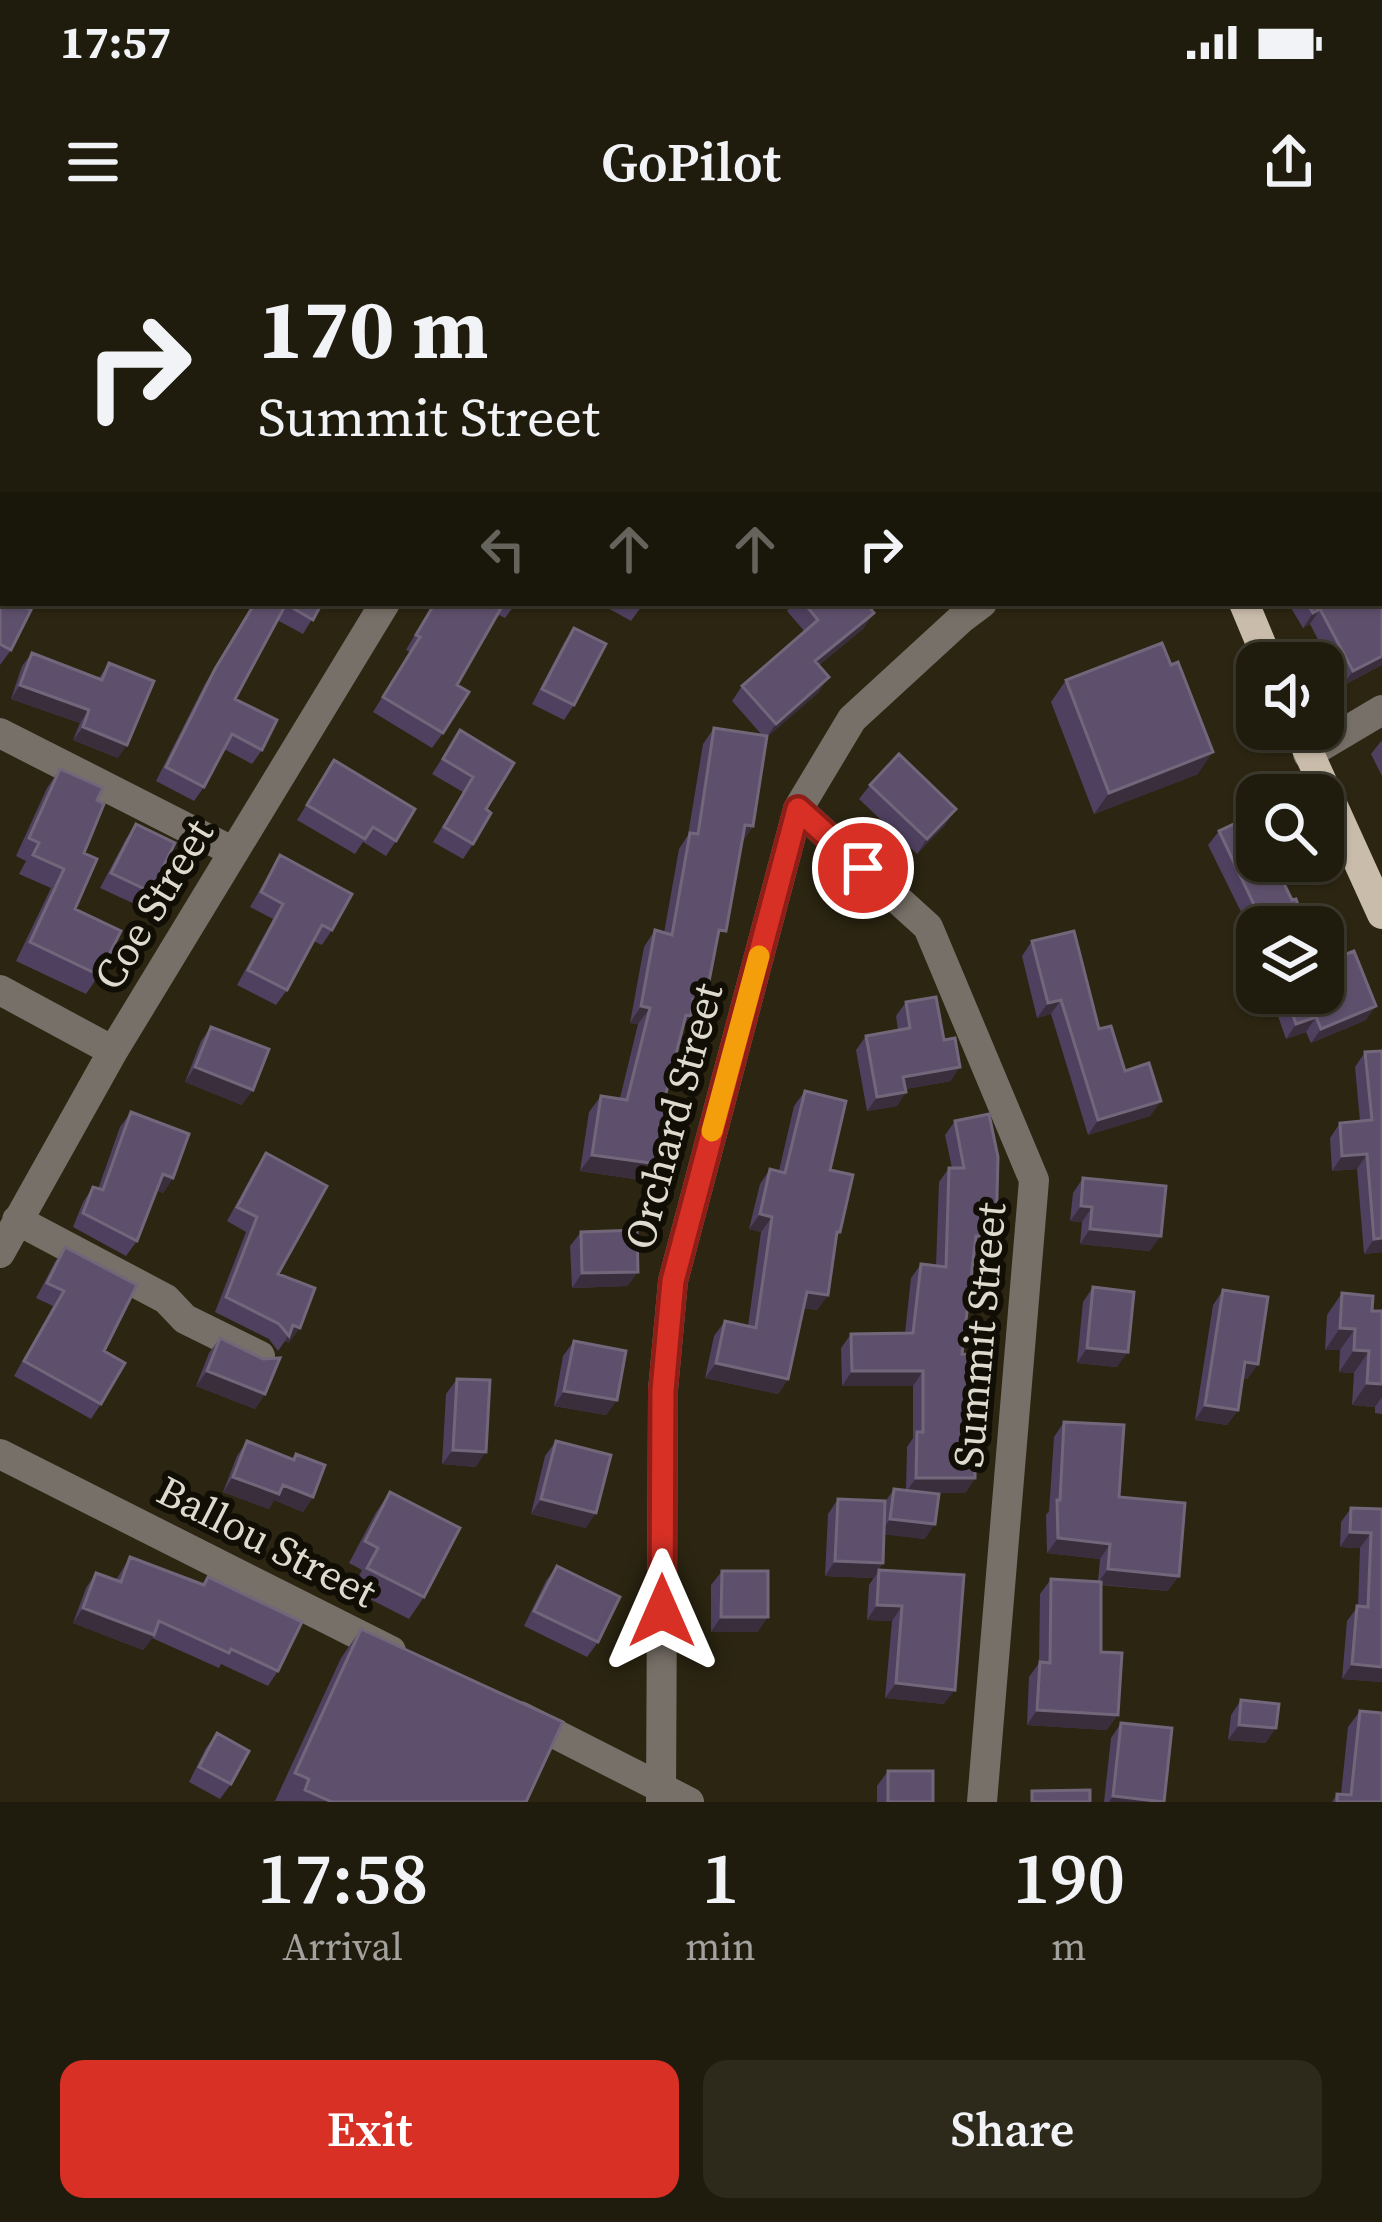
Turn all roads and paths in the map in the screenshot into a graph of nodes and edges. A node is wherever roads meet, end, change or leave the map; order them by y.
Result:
1 (384, 606) edge
2 (978, 606) edge
3 (1245, 606) edge
4 (1260, 642) edge
5 (1382, 710) edge
6 (1344, 725) edge
7 (0, 733) edge
8 (1307, 750) edge
9 (798, 809) junction
10 (234, 852) junction
11 (1382, 914) edge
12 (0, 990) edge
13 (113, 1051) junction
14 (17, 1220) junction
15 (0, 1253) edge
16 (260, 1356) edge
17 (0, 1454) edge
18 (427, 1669) edge
19 (491, 1701) edge
20 (661, 1795) edge
21 (689, 1802) edge
22 (982, 1802) edge

1 - 10 street, Coe Street
2 - 9 street, Orchard Street
3 - 4 main road
5 - 6 street
7 - 10 street
8 - 11 main road
9 - 20 street, Orchard Street
9 - 22 street, Summit Street
10 - 13 street, Coe Street
12 - 13 street
13 - 14 street, Coe Street
14 - 15 street, Coe Street
14 - 16 street
17 - 18 street, Ballou Street
19 - 20 street
20 - 21 street

